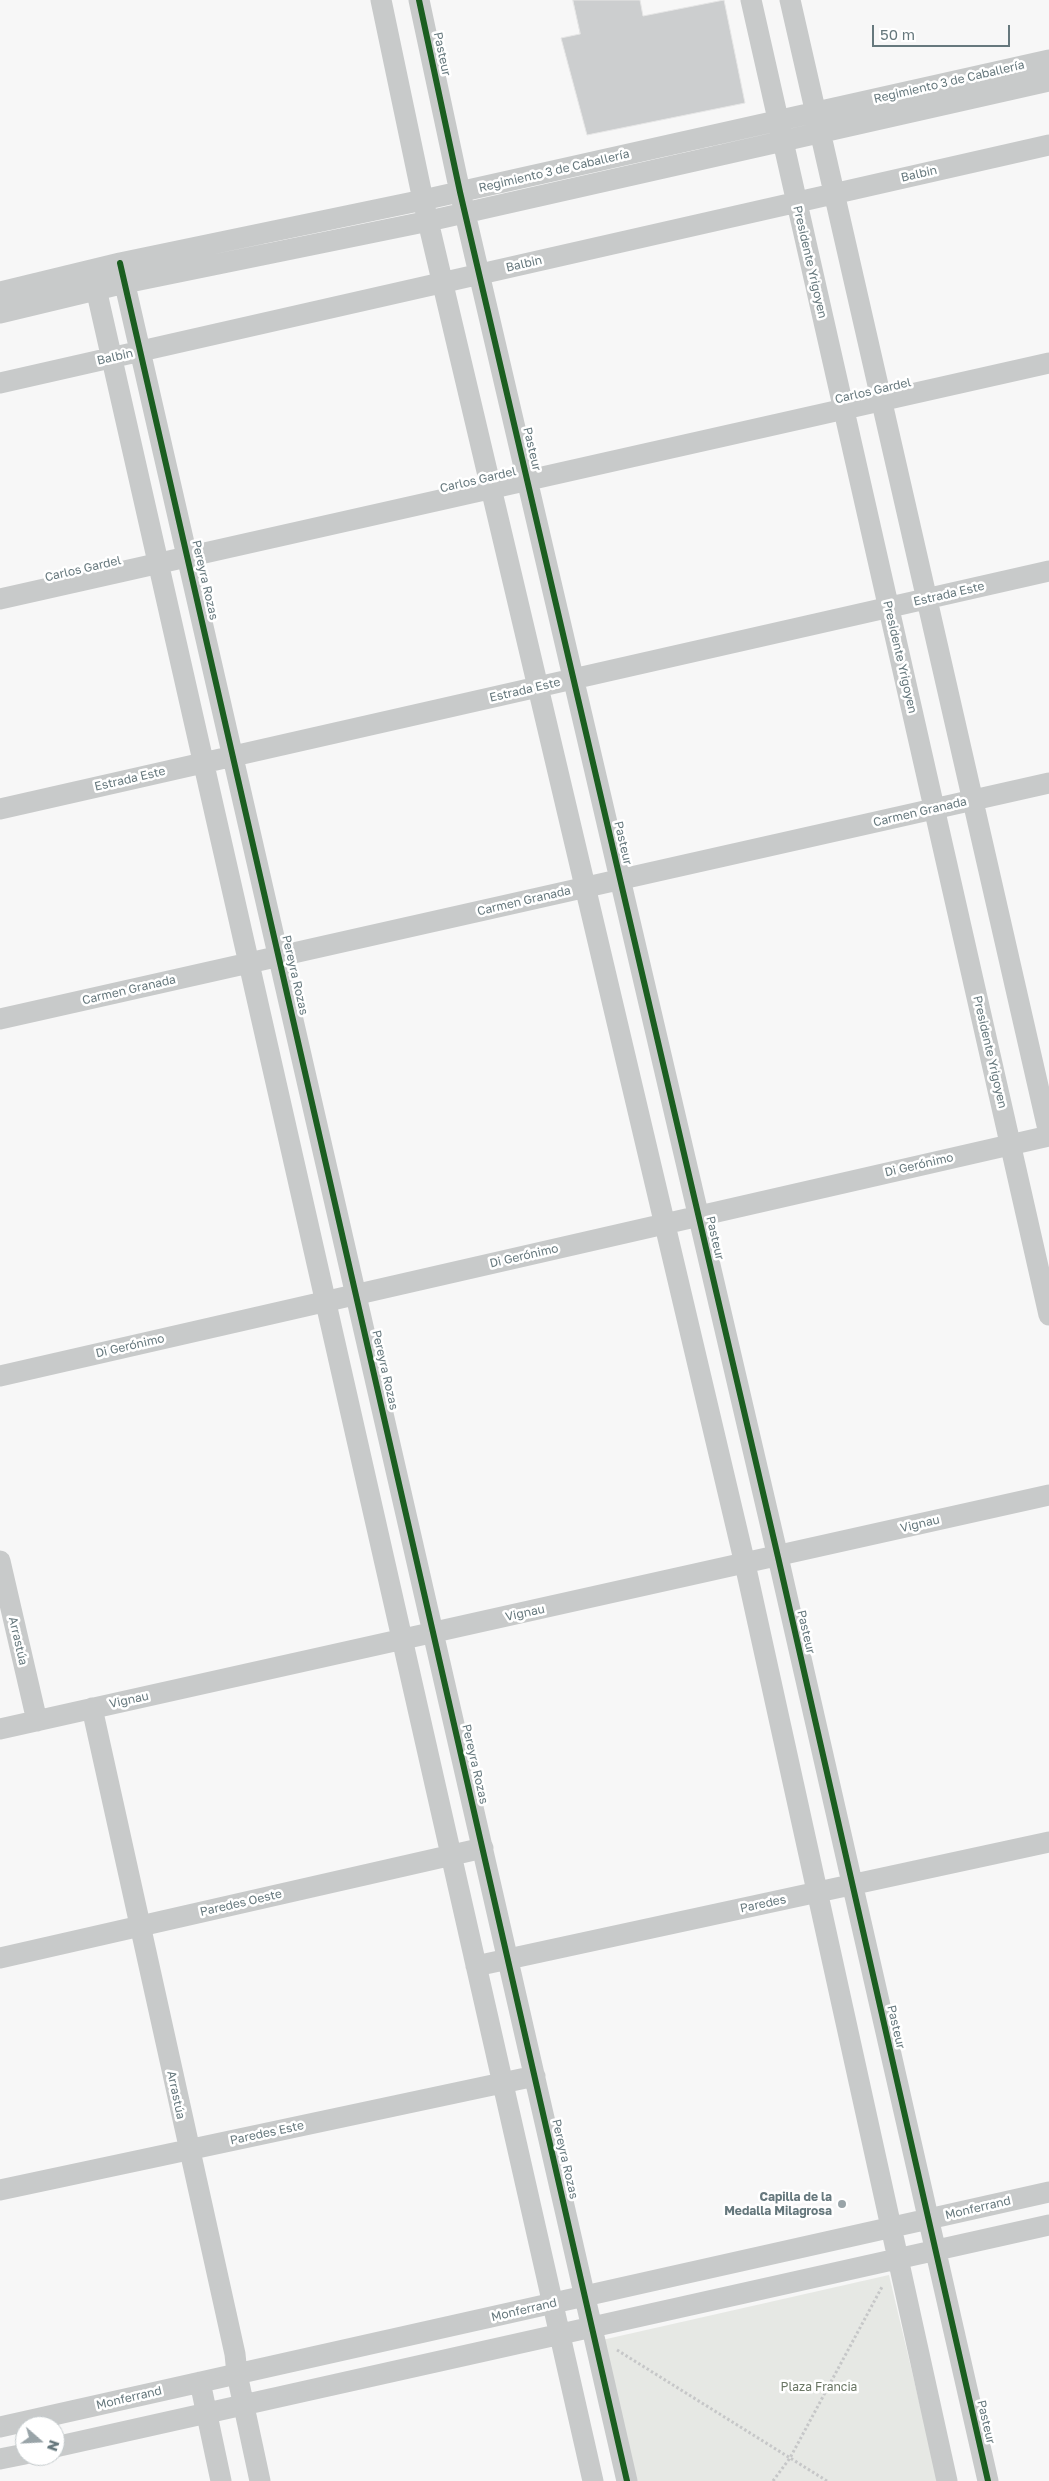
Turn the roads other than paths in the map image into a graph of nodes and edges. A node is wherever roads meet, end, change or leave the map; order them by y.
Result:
1 (381, 0) edge
2 (419, 0) edge
3 (751, 0) edge
4 (790, 0) edge
5 (1049, 60) edge
6 (1049, 82) edge
7 (816, 112) junction
8 (778, 121) junction
9 (821, 133) junction
10 (783, 141) junction
11 (1049, 145) edge
12 (460, 192) junction
13 (834, 194) junction
14 (423, 200) junction
15 (797, 202) junction
16 (465, 213) junction
17 (429, 221) junction
18 (123, 273) junction
19 (479, 274) junction
20 (94, 280) junction
21 (443, 283) junction
22 (0, 292) edge
23 (0, 313) edge
24 (142, 351) junction
25 (112, 358) junction
26 (1049, 363) edge
27 (0, 383) edge
28 (882, 400) junction
29 (844, 409) junction
30 (527, 480) junction
31 (492, 488) junction
32 (188, 556) junction
33 (158, 563) junction
34 (1049, 571) edge
35 (0, 599) edge
36 (927, 599) junction
37 (889, 608) junction
38 (573, 679) junction
39 (538, 687) junction
40 (234, 756) junction
41 (204, 763) junction
42 (1049, 783) edge
43 (973, 800) junction
44 (0, 809) edge
45 (934, 809) junction
46 (620, 880) junction
47 (586, 887) junction
48 (280, 956) junction
49 (249, 963) junction
50 (0, 1019) edge
51 (1049, 1135) edge
52 (1010, 1144) junction
53 (698, 1216) junction
54 (664, 1224) junction
55 (356, 1294) junction
56 (326, 1301) junction
57 (1049, 1314) edge
58 (0, 1376) edge
59 (1049, 1495) edge
60 (778, 1557) junction
61 (0, 1561) edge
62 (745, 1564) junction
63 (434, 1633) junction
64 (402, 1640) junction
65 (92, 1708) junction
66 (37, 1721) junction
67 (0, 1729) edge
68 (1049, 1842) edge
69 (483, 1848) junction
70 (451, 1855) junction
71 (852, 1884) junction
72 (816, 1892) junction
73 (140, 1926) junction
74 (0, 1958) edge
75 (508, 1959) junction
76 (476, 1966) junction
77 (535, 2076) junction
78 (503, 2083) junction
79 (188, 2150) junction
80 (0, 2190) edge
81 (1049, 2192) edge
82 (928, 2219) junction
83 (1049, 2225) edge
84 (890, 2228) junction
85 (936, 2250) junction
86 (897, 2259) junction
87 (585, 2296) junction
88 (553, 2303) junction
89 (592, 2327) junction
90 (560, 2334) junction
91 (237, 2374) junction
92 (200, 2382) junction
93 (244, 2405) junction
94 (206, 2413) junction
95 (0, 2427) edge
96 (65, 2445) edge
97 (15, 2456) edge
98 (0, 2459) edge
99 (221, 2481) edge
100 (260, 2481) edge
101 (593, 2481) edge
102 (627, 2481) edge
103 (947, 2481) edge
104 (988, 2481) edge

1 - 14 street
2 - 12 street, Pasteur
3 - 8 street, Presidente Yrigoyen
4 - 7 street
5 - 7 street, Regimiento 3 de Caballería
6 - 9 street, Regimiento 3 de Caballería
7 - 8 street, Regimiento 3 de Caballería
7 - 9 street
8 - 10 street, Presidente Yrigoyen
8 - 12 street, Regimiento 3 de Caballería
9 - 10 street, Regimiento 3 de Caballería
9 - 13 street
10 - 15 street, Presidente Yrigoyen
10 - 16 street, Regimiento 3 de Caballería
11 - 13 street, Balbin
12 - 14 street, Regimiento 3 de Caballería
12 - 16 street, Pasteur
13 - 15 street, Balbin
13 - 28 street
14 - 17 street
14 - 18 street, Regimiento 3 de Caballería
15 - 19 street, Balbin
15 - 29 street, Presidente Yrigoyen
16 - 17 street, Regimiento 3 de Caballería
16 - 19 street, Pasteur
17 - 18 street, Regimiento 3 de Caballería
17 - 21 street
18 - 20 street, Regimiento 3 de Caballería
18 - 24 street, Pereyra Rozas
19 - 21 street, Balbin
19 - 30 street, Pasteur
20 - 22 street, Regimiento 3 de Caballería
20 - 23 street, Regimiento 3 de Caballería
20 - 25 street
21 - 24 street, Balbin
21 - 31 street
24 - 25 street, Balbin
24 - 32 street, Pereyra Rozas
25 - 27 street, Balbin
25 - 33 street
26 - 28 street, Carlos Gardel
28 - 29 street, Carlos Gardel
28 - 36 street
29 - 30 street, Carlos Gardel
29 - 37 street, Presidente Yrigoyen
30 - 31 street, Carlos Gardel
30 - 38 street, Pasteur
31 - 32 street, Carlos Gardel
31 - 39 street
32 - 33 street, Carlos Gardel
32 - 40 street, Pereyra Rozas
33 - 35 street, Carlos Gardel
33 - 41 street
34 - 36 street, Estrada Este
36 - 37 street, Estrada Este
36 - 43 street
37 - 38 street, Estrada Este
37 - 45 street, Presidente Yrigoyen
38 - 39 street, Estrada Este
38 - 46 street, Pasteur
39 - 40 street, Estrada Este
39 - 47 street
40 - 41 street, Estrada Este
40 - 48 street, Pereyra Rozas
41 - 44 street, Estrada Este
41 - 49 street
42 - 43 street, Carmen Granada
43 - 45 street, Carmen Granada
43 - 51 street
45 - 46 street, Carmen Granada
45 - 52 street, Presidente Yrigoyen
46 - 47 street, Carmen Granada
46 - 53 street, Pasteur
47 - 48 street, Carmen Granada
47 - 54 street
48 - 49 street, Carmen Granada
48 - 55 street, Pereyra Rozas
49 - 50 street, Carmen Granada
49 - 56 street
51 - 52 street, Di Gerónimo
52 - 53 street, Di Gerónimo
52 - 57 street, Presidente Yrigoyen
53 - 54 street, Di Gerónimo
53 - 60 street, Pasteur
54 - 55 street, Di Gerónimo
54 - 62 street
55 - 56 street, Di Gerónimo
55 - 63 street, Pereyra Rozas
56 - 58 street, Di Gerónimo
56 - 64 street
59 - 60 street, Vignau
60 - 62 street, Vignau
60 - 71 street, Pasteur
61 - 66 street, Arrastúa
62 - 63 street, Vignau
62 - 72 street
63 - 64 street, Vignau
63 - 69 street, Pereyra Rozas
64 - 65 street, Vignau
64 - 70 street
65 - 66 street, Vignau
65 - 73 street, Arrastúa
66 - 67 street, Vignau
68 - 71 street, Paredes
69 - 70 street, Paredes Oeste
69 - 75 street, Pereyra Rozas
70 - 73 street, Paredes Oeste
70 - 76 street
71 - 72 street, Paredes
71 - 82 street, Pasteur
72 - 75 street, Paredes
72 - 84 street
73 - 74 street, Paredes Oeste
73 - 79 street, Arrastúa
75 - 76 street, Paredes
75 - 77 street, Pereyra Rozas
76 - 78 street
77 - 78 street, Paredes Este
77 - 87 street, Pereyra Rozas
78 - 79 street, Paredes Este
78 - 88 street
79 - 80 street, Paredes Este
79 - 91 street, Arrastúa
81 - 82 street, Monferrand
82 - 84 street, Monferrand
82 - 85 street, Pasteur
83 - 85 street
84 - 86 street
84 - 87 street, Monferrand
85 - 86 street
85 - 104 street, Pasteur
86 - 89 street
86 - 103 street
87 - 88 street, Monferrand
87 - 89 street, Pereyra Rozas
88 - 90 street
88 - 91 street, Monferrand
89 - 90 street
89 - 102 street, Pereyra Rozas
90 - 93 street
90 - 101 street
91 - 92 street, Monferrand
91 - 93 street, Arrastúa
92 - 94 street
92 - 95 street, Monferrand
93 - 94 street
93 - 100 street, Arrastúa
94 - 96 street
94 - 99 street
97 - 98 street

